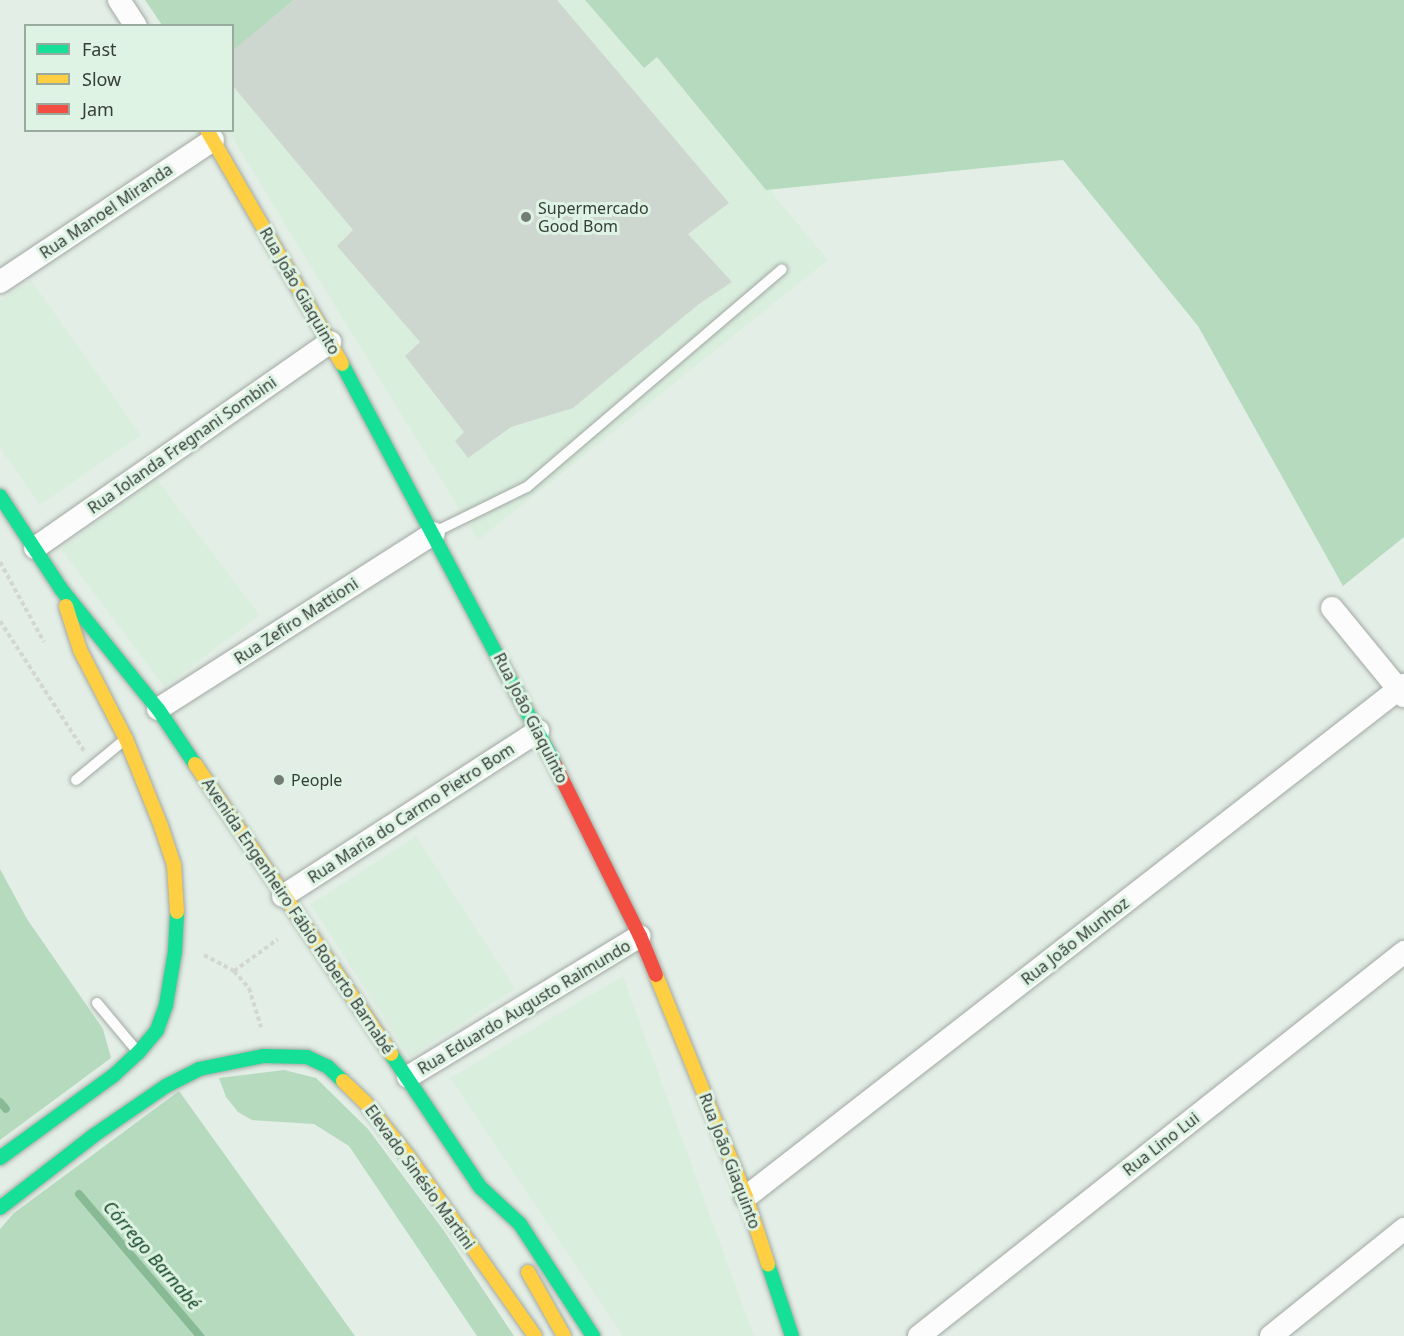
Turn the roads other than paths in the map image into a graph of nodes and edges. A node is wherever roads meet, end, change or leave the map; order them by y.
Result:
1 (119, 0) edge
2 (135, 24) edge
3 (210, 135) edge
4 (783, 269) dead end
5 (0, 282) edge
6 (330, 342) junction
7 (0, 496) edge
8 (434, 533) junction
9 (35, 548) junction
10 (61, 589) junction
11 (1332, 608) dead end
12 (1402, 690) edge
13 (158, 709) junction
14 (538, 731) junction
15 (126, 740) junction
16 (76, 780) dead end
17 (284, 896) junction
18 (640, 936) junction
19 (1404, 952) edge
20 (97, 1003) dead end
21 (138, 1053) junction
22 (408, 1077) junction
23 (0, 1158) edge
24 (480, 1187) junction
25 (746, 1197) junction
26 (0, 1208) edge
27 (502, 1227) dead end
28 (1404, 1229) edge
29 (519, 1257) dead end
30 (535, 1336) edge
31 (564, 1336) edge
32 (593, 1336) edge
33 (792, 1336) edge
34 (919, 1336) edge
35 (1271, 1336) edge

1 - 2 street
3 - 5 street, Rua Manoel Miranda
3 - 6 main road, Rua João Giaquinto
4 - 8 lane
6 - 8 main road, Rua João Giaquinto
6 - 9 street, Rua Iolanda Fregnani Sombini
7 - 9 main road, Avenida Engenheiro Fábio Roberto Barnabé
8 - 13 street, Rua Zefiro Mattioni
8 - 14 main road, Rua João Giaquinto
9 - 10 main road, Avenida Engenheiro Fábio Roberto Barnabé
10 - 13 main road, Avenida Engenheiro Fábio Roberto Barnabé
10 - 15 main road
11 - 12 street
12 - 25 street, Rua João Munhoz
13 - 17 main road, Avenida Engenheiro Fábio Roberto Barnabé
14 - 17 street, Rua Maria do Carmo Pietro Bom
14 - 18 main road, Rua João Giaquinto
15 - 16 lane
15 - 21 main road
17 - 22 main road, Avenida Engenheiro Fábio Roberto Barnabé
18 - 22 street, Rua Eduardo Augusto Raimundo
18 - 25 main road, Rua João Giaquinto
19 - 34 street, Rua Lino Lui
20 - 21 lane
21 - 23 main road
22 - 24 main road, Avenida Engenheiro Fábio Roberto Barnabé
24 - 27 main road
24 - 32 main road, Avenida Engenheiro Fábio Roberto Barnabé
25 - 33 main road, Rua João Giaquinto
26 - 30 main road, Elevado Sinésio Martini
28 - 35 street
29 - 31 main road

